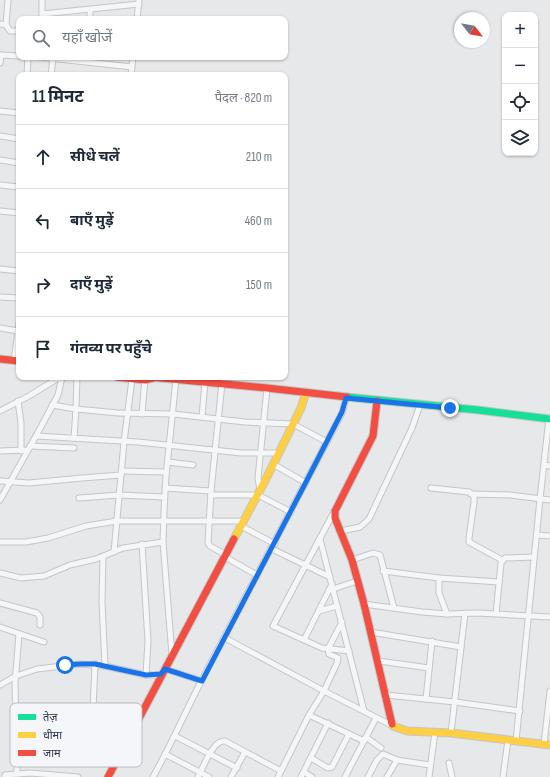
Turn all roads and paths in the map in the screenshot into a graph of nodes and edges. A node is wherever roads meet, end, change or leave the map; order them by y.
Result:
1 (8, 0) edge
2 (42, 0) edge
3 (139, 2) edge
4 (90, 10) junction
5 (42, 16) edge
6 (49, 16) edge
7 (90, 16) edge
8 (137, 16) edge
9 (3, 25) edge
10 (16, 31) edge
11 (0, 55) edge
12 (16, 56) edge
13 (28, 60) edge
14 (53, 60) edge
15 (71, 60) edge
16 (133, 60) edge
17 (0, 63) edge
18 (132, 67) junction
19 (27, 72) edge
20 (51, 72) edge
21 (131, 72) edge
22 (0, 111) edge
23 (16, 113) edge
24 (0, 136) edge
25 (16, 139) edge
26 (0, 160) edge
27 (16, 163) edge
28 (0, 185) edge
29 (16, 188) edge
30 (0, 210) edge
31 (16, 213) edge
32 (0, 270) edge
33 (16, 271) edge
34 (0, 297) edge
35 (16, 298) edge
36 (0, 328) edge
37 (16, 331) edge
38 (0, 359) edge
39 (16, 362) edge
40 (16, 362) edge
41 (0, 363) edge
42 (56, 380) edge
43 (60, 380) edge
44 (77, 380) edge
45 (132, 380) edge
46 (149, 380) edge
47 (176, 380) joint
48 (205, 382) junction
49 (222, 383) junction
50 (266, 388) junction
51 (306, 392) junction
52 (346, 398) junction
53 (18, 401) junction
54 (377, 401) junction
55 (52, 405) junction
56 (420, 405) junction
57 (76, 409) junction
58 (0, 411) edge
59 (128, 414) junction
60 (142, 414) junction
61 (173, 414) junction
62 (202, 417) junction
63 (550, 418) edge
64 (218, 419) junction
65 (263, 424) junction
66 (293, 424) junction
67 (36, 436) junction
68 (74, 438) junction
69 (124, 442) junction
70 (327, 442) junction
71 (169, 446) junction
72 (29, 448) junction
73 (74, 448) dead end
74 (0, 451) edge
75 (21, 451) junction
76 (215, 451) junction
77 (260, 453) junction
78 (279, 453) junction
79 (168, 462) junction
80 (274, 464) junction
81 (544, 465) junction
82 (193, 466) dead end
83 (550, 466) edge
84 (166, 472) junction
85 (121, 473) junction
86 (0, 482) edge
87 (9, 482) junction
88 (306, 482) junction
89 (165, 488) junction
90 (430, 488) dead end
91 (259, 492) junction
92 (211, 493) junction
93 (472, 494) junction
94 (119, 495) junction
95 (164, 497) junction
96 (79, 498) dead end
97 (540, 499) junction
98 (0, 500) edge
99 (550, 500) edge
100 (335, 511) junction
101 (290, 512) junction
102 (164, 520) junction
103 (117, 521) junction
104 (210, 522) junction
105 (242, 524) junction
106 (341, 531) junction
107 (537, 535) junction
108 (550, 536) edge
109 (320, 539) junction
110 (0, 542) edge
111 (163, 542) junction
112 (142, 544) junction
113 (274, 544) junction
114 (272, 549) junction
115 (114, 552) junction
116 (103, 556) junction
117 (225, 556) junction
118 (534, 557) junction
119 (352, 560) junction
120 (502, 560) junction
121 (306, 566) junction
122 (383, 570) junction
123 (0, 573) edge
124 (257, 575) junction
125 (330, 577) junction
126 (439, 578) junction
127 (357, 581) junction
128 (499, 582) junction
129 (332, 587) junction
130 (0, 604) edge
131 (364, 604) junction
132 (338, 606) junction
133 (394, 608) junction
134 (319, 611) junction
135 (465, 613) junction
136 (447, 614) junction
137 (496, 614) junction
138 (529, 616) junction
139 (550, 617) edge
140 (342, 622) junction
141 (40, 625) dead end
142 (0, 627) edge
143 (371, 632) junction
144 (19, 634) junction
145 (225, 638) junction
146 (304, 640) junction
147 (432, 641) junction
148 (44, 642) dead end
149 (461, 647) junction
150 (328, 649) junction
151 (349, 651) junction
152 (172, 656) junction
153 (379, 661) junction
154 (95, 664) junction
155 (105, 666) junction
156 (429, 668) junction
157 (163, 672) junction
158 (146, 675) junction
159 (16, 676) junction
160 (202, 681) junction
161 (0, 685) edge
162 (550, 691) edge
163 (324, 692) junction
164 (386, 695) junction
165 (426, 698) junction
166 (454, 702) junction
167 (17, 703) edge
168 (93, 703) edge
169 (364, 711) junction
170 (520, 711) junction
171 (142, 713) edge
172 (309, 715) junction
173 (548, 716) edge
174 (376, 718) junction
175 (328, 723) junction
176 (393, 726) junction
177 (435, 732) junction
178 (451, 733) junction
179 (349, 734) junction
180 (175, 736) junction
181 (365, 739) junction
182 (508, 740) junction
183 (516, 741) junction
184 (547, 745) edge
185 (380, 748) dead end
186 (245, 752) junction
187 (166, 754) junction
188 (210, 754) junction
189 (311, 758) junction
190 (397, 760) junction
191 (449, 763) dead end
192 (430, 765) junction
193 (17, 767) edge
194 (113, 767) edge
195 (237, 768) junction
196 (281, 771) junction
197 (17, 774) junction
198 (29, 775) edge
199 (199, 775) edge
200 (303, 775) edge
201 (5, 777) edge
202 (71, 777) edge
203 (78, 777) edge
204 (108, 777) edge
205 (153, 777) edge
206 (209, 777) edge
207 (231, 777) edge
208 (278, 777) edge
209 (312, 777) edge
210 (345, 777) edge
211 (368, 777) edge
212 (387, 777) edge
213 (429, 777) edge
214 (452, 777) edge
215 (503, 777) edge

1 - 9 street
2 - 5 street
3 - 4 street
3 - 8 street
4 - 6 street
4 - 7 street
9 - 10 street
11 - 12 street
11 - 17 street
13 - 19 street
14 - 20 street
15 - 18 street
16 - 18 street
18 - 21 street
22 - 23 street
24 - 25 street
26 - 27 street
28 - 29 street
30 - 31 street
32 - 33 street
34 - 35 street
36 - 37 street
38 - 39 street
40 - 41 street
42 - 53 street
43 - 55 street
44 - 57 street
45 - 59 street
46 - 60 street
47 - 48 street
47 - 61 street
48 - 49 street
48 - 62 street
49 - 50 street
49 - 64 street
50 - 51 street
50 - 65 street
51 - 52 street
51 - 66 street
52 - 54 street
52 - 70 street
53 - 58 street
53 - 75 street
54 - 56 street
54 - 100 street
55 - 57 street
55 - 67 street
56 - 63 street
56 - 106 street
57 - 59 street
57 - 68 street
59 - 60 street
59 - 69 street
60 - 61 street
61 - 62 street
61 - 71 street
62 - 64 street
63 - 81 street
64 - 65 street
64 - 76 street
65 - 66 street
65 - 77 street
66 - 70 street
66 - 78 street
67 - 68 street
67 - 72 street
68 - 69 street
69 - 71 street
69 - 85 street
70 - 88 street
71 - 76 street
71 - 79 street
72 - 73 street
72 - 75 street
72 - 87 street
74 - 75 street
76 - 77 street
76 - 92 street
77 - 78 street
77 - 91 street
78 - 80 street
79 - 82 street
79 - 84 street
80 - 88 street
80 - 91 street
81 - 83 street
81 - 97 street
84 - 85 street
84 - 89 street
85 - 87 street
85 - 94 street
86 - 87 street
87 - 98 street
88 - 101 street
89 - 92 street
89 - 95 street
90 - 93 street
91 - 92 street
91 - 101 street
91 - 105 street
92 - 104 street
93 - 97 street
93 - 120 street
94 - 95 street
94 - 96 street
94 - 103 street
95 - 102 street
97 - 99 street
97 - 107 street
100 - 106 street
100 - 109 street
101 - 113 street
102 - 103 street
102 - 104 street
102 - 111 street
103 - 110 street
103 - 115 street
104 - 105 street
104 - 117 street
105 - 113 street
105 - 117 street
106 - 119 street
107 - 108 street
107 - 118 street
109 - 121 street
109 - 125 street
111 - 112 street
111 - 152 street
112 - 115 street
112 - 158 street
113 - 114 street
114 - 121 street
114 - 124 street
115 - 116 street
116 - 123 street
116 - 155 street
117 - 124 street
117 - 152 street
118 - 120 street
118 - 138 street
119 - 122 street
119 - 127 street
120 - 128 street
121 - 125 street
121 - 146 street
122 - 126 street
122 - 133 street
124 - 145 street
125 - 129 street
126 - 128 street
126 - 136 street
127 - 129 street
127 - 131 street
128 - 137 street
129 - 132 street
129 - 134 street
130 - 141 street
131 - 133 street
131 - 143 street
132 - 134 street
132 - 140 street
133 - 136 street
134 - 146 street
135 - 136 street
135 - 137 street
135 - 149 street
137 - 138 street
138 - 139 street
138 - 170 street
140 - 150 street
140 - 151 street
142 - 144 street
143 - 147 street
143 - 153 street
144 - 148 street
144 - 159 street
145 - 160 street
145 - 163 street
146 - 150 street
147 - 149 street
147 - 156 street
149 - 166 street
150 - 151 street
150 - 163 street
151 - 169 street
152 - 157 street
153 - 156 street
153 - 164 street
154 - 155 street
154 - 159 street
154 - 168 street
155 - 158 street
156 - 165 street
157 - 158 street
157 - 160 street
157 - 171 street
159 - 161 street
159 - 167 street
160 - 180 street
162 - 173 street
163 - 169 street
163 - 172 street
164 - 165 street
164 - 176 street
165 - 166 street
166 - 170 street
166 - 178 street
169 - 174 street
170 - 183 street
172 - 175 street
172 - 196 street
173 - 184 street
174 - 176 street
174 - 181 street
175 - 179 street
175 - 189 street
176 - 177 street
177 - 178 street
177 - 192 street
178 - 182 street
179 - 181 street
179 - 189 street
180 - 187 street
180 - 188 street
181 - 185 street
181 - 210 street
182 - 183 street
182 - 215 street
183 - 184 street
186 - 188 street
186 - 195 street
186 - 196 street
187 - 199 street
187 - 205 street
188 - 195 street
188 - 199 street
189 - 200 street
190 - 192 street
190 - 211 street
190 - 212 street
191 - 214 street
192 - 213 street
193 - 197 street
194 - 204 street
195 - 207 street
196 - 208 street
197 - 198 street
197 - 201 street
198 - 202 street
199 - 206 street
200 - 209 street
202 - 203 street

